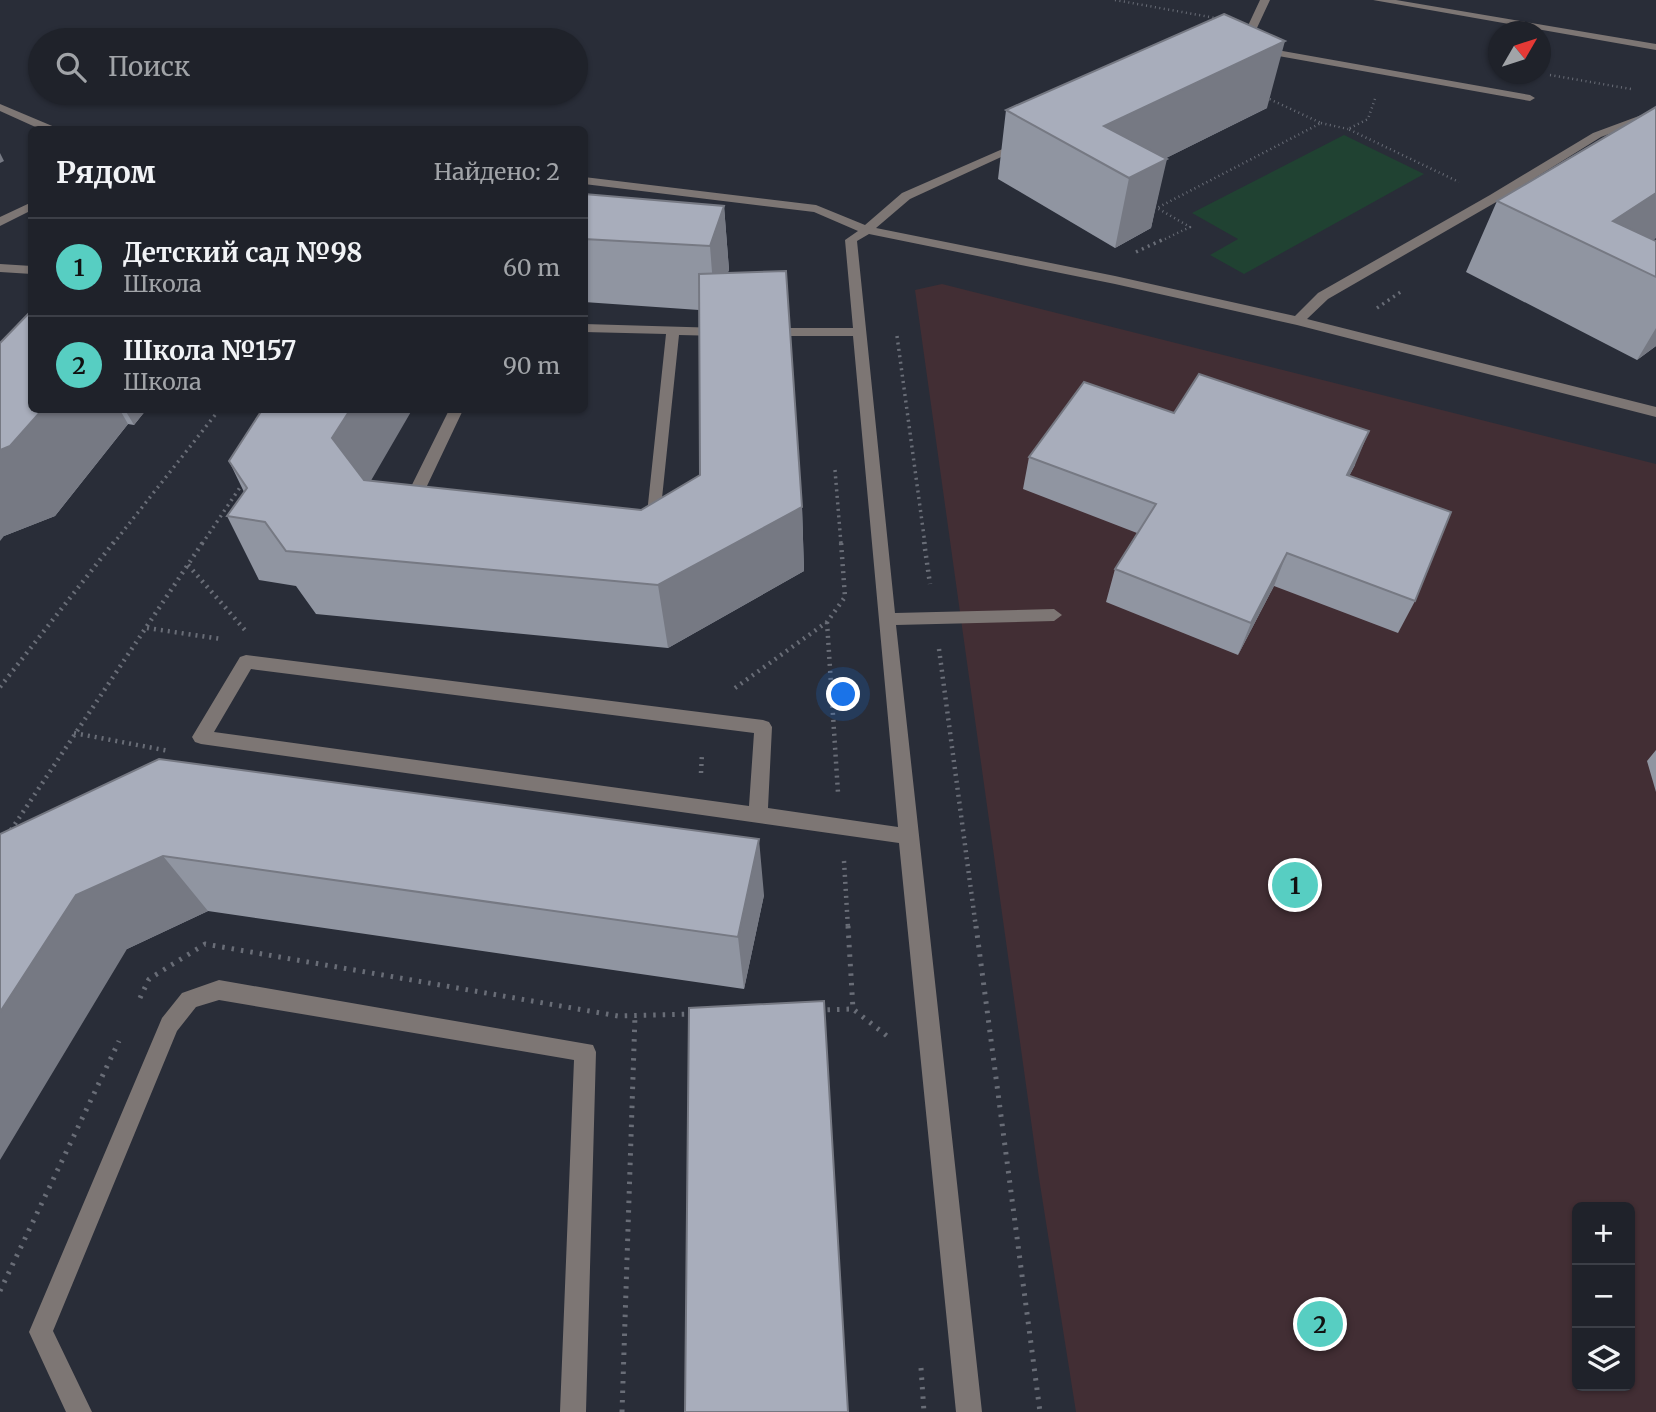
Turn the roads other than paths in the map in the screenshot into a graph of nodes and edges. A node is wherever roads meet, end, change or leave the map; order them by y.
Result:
1 (1265, 0) edge
2 (1378, 0) edge
3 (1656, 47) edge
4 (1530, 99) dead end
5 (0, 107) edge
6 (1631, 112) dead end
7 (1653, 116) edge
8 (44, 126) edge
9 (1032, 139) edge
10 (588, 180) edge
11 (28, 207) edge
12 (0, 222) edge
13 (867, 230) junction
14 (0, 268) edge
15 (28, 268) edge
16 (1298, 321) junction
17 (588, 328) edge
18 (673, 332) junction
19 (858, 332) junction
20 (1656, 412) edge
21 (454, 413) edge
22 (417, 526) edge
23 (638, 533) edge
24 (1054, 615) dead end
25 (887, 619) junction
26 (758, 817) junction
27 (908, 836) junction
28 (79, 1412) edge
29 (573, 1412) edge
30 (969, 1412) edge

1 - 4 street
2 - 3 street
5 - 8 street
6 - 7 street
7 - 16 street
9 - 13 street
10 - 13 street
11 - 12 street
13 - 16 street
13 - 19 street
14 - 15 street
16 - 20 street
17 - 18 street
18 - 19 street
18 - 23 street
19 - 25 street
21 - 22 street
24 - 25 street
25 - 27 street
26 - 26 street
26 - 27 street
27 - 30 street
28 - 29 street

